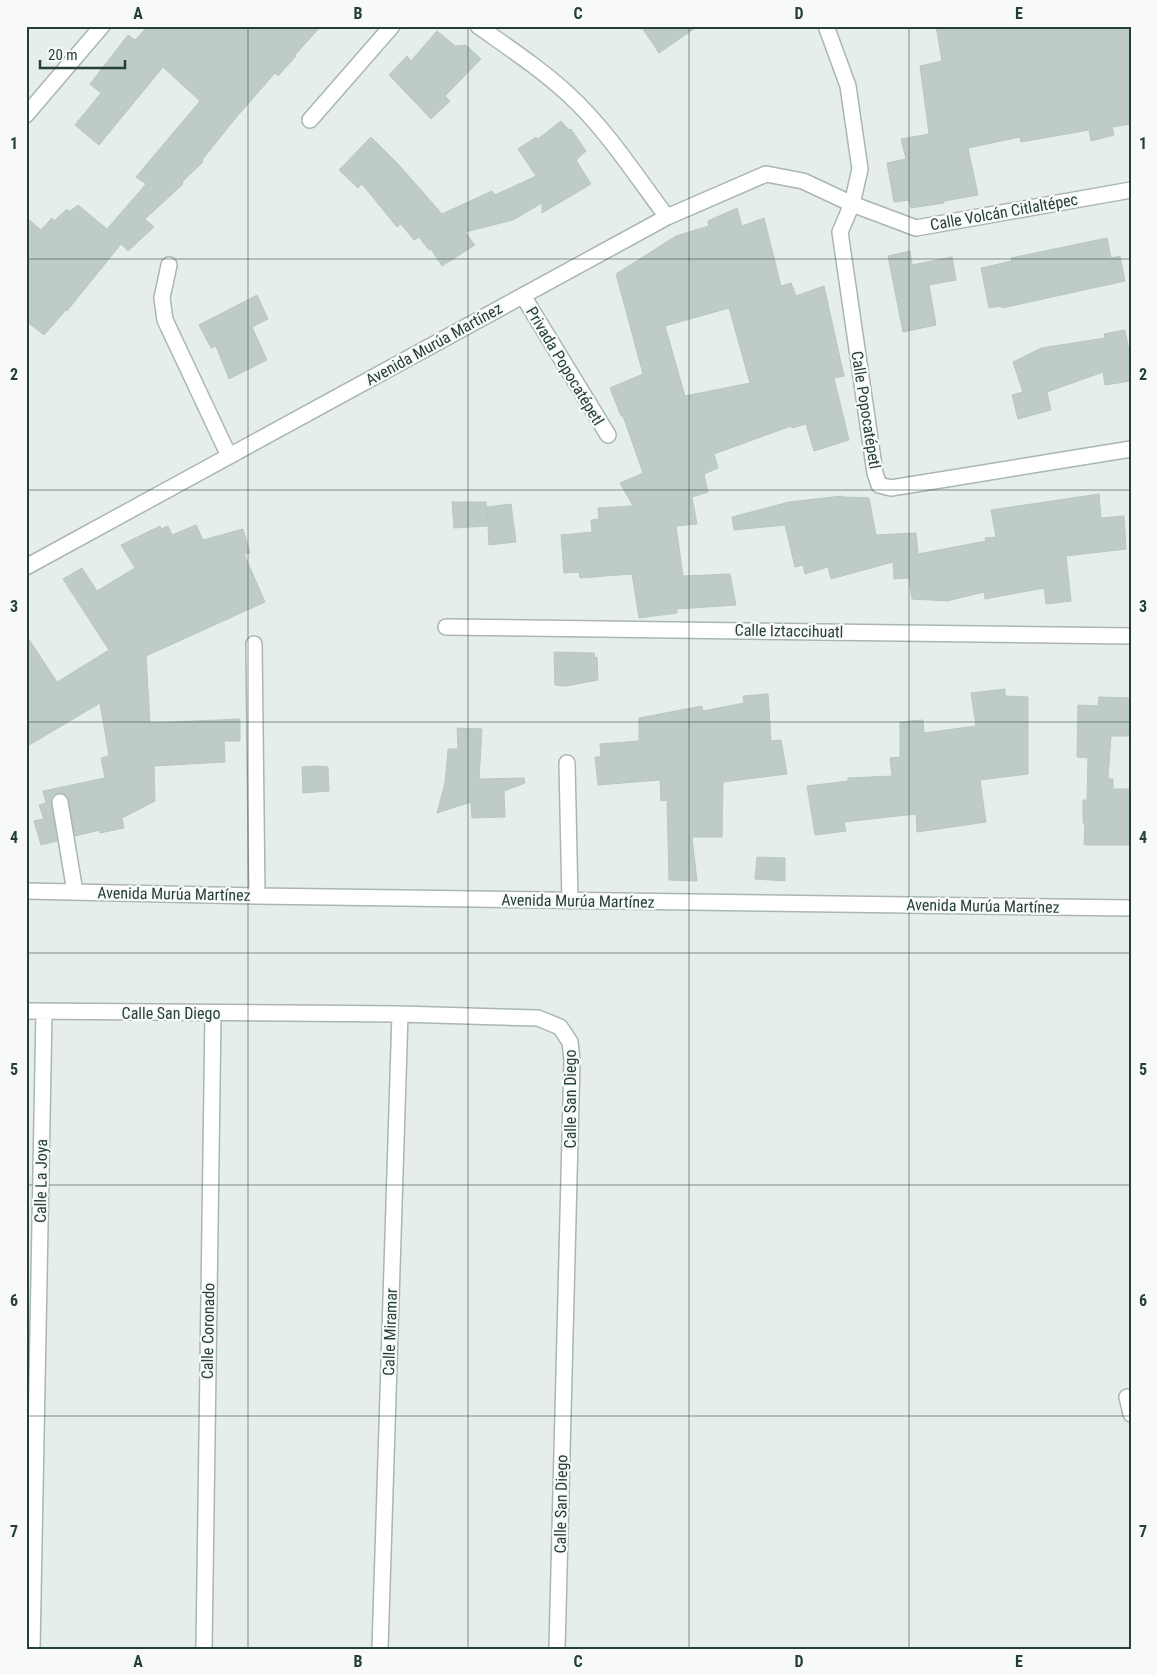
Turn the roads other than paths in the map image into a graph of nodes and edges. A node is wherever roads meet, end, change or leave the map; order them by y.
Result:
1 (392, 26) edge
2 (478, 26) edge
3 (826, 26) edge
4 (100, 27) edge
5 (26, 115) edge
6 (310, 120) dead end
7 (1131, 190) edge
8 (852, 204) junction
9 (667, 217) junction
10 (169, 265) dead end
11 (523, 296) junction
12 (608, 435) dead end
13 (1131, 449) edge
14 (230, 456) junction
15 (26, 567) edge
16 (446, 626) dead end
17 (1131, 636) edge
18 (254, 644) dead end
19 (567, 763) dead end
20 (60, 802) dead end
21 (26, 891) edge
22 (75, 892) junction
23 (257, 896) junction
24 (570, 901) junction
25 (1131, 908) edge
26 (26, 1011) edge
27 (44, 1012) junction
28 (213, 1014) junction
29 (400, 1014) junction
30 (1127, 1396) dead end
31 (1131, 1414) edge
32 (32, 1649) edge
33 (204, 1649) edge
34 (380, 1649) edge
35 (557, 1649) edge

1 - 6 street
2 - 9 street
3 - 8 street
4 - 5 street
7 - 8 street, Calle Volcán Citlaltépec
8 - 9 street, Avenida Murúa Martínez
8 - 13 street, Calle Popocatépetl
9 - 11 street, Avenida Murúa Martínez
10 - 14 street
11 - 12 street, Privada Popocatépetl
11 - 14 street, Avenida Murúa Martínez
14 - 15 street, Avenida Murúa Martínez
16 - 17 street, Calle Iztaccihuatl
18 - 23 street
19 - 24 street
20 - 22 street
21 - 22 street, Avenida Murúa Martínez
22 - 23 street, Avenida Murúa Martínez
23 - 24 street, Avenida Murúa Martínez
24 - 25 street, Avenida Murúa Martínez
26 - 27 street, Calle San Diego
27 - 28 street, Calle San Diego
27 - 32 street, Calle La Joya
28 - 29 street, Calle San Diego
28 - 33 street, Calle Coronado
29 - 34 street, Calle Miramar
29 - 35 street, Calle San Diego
30 - 31 street

